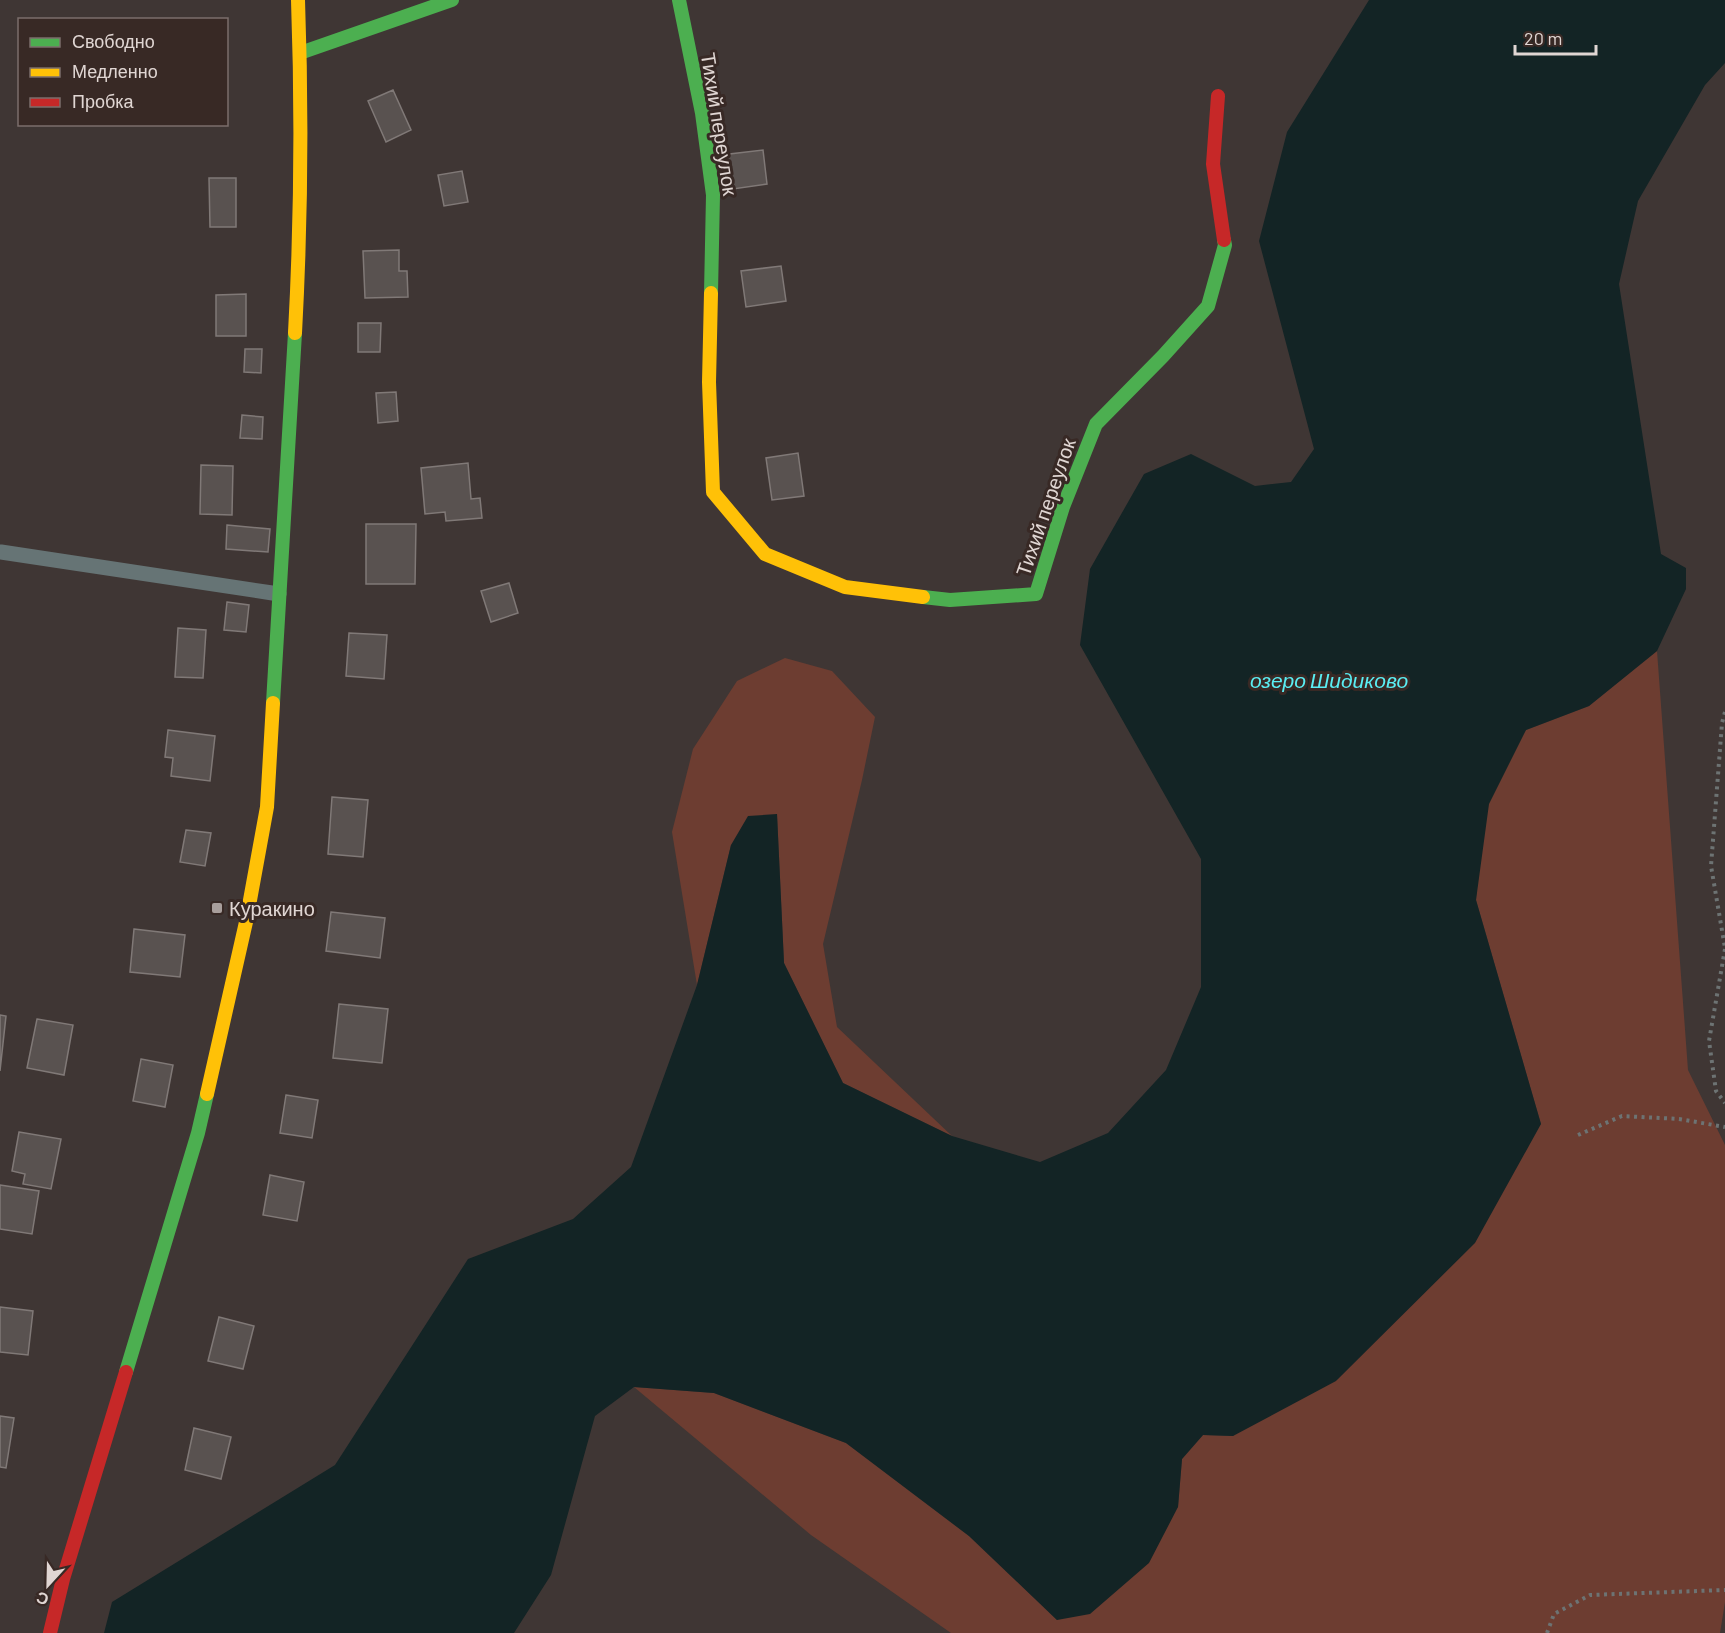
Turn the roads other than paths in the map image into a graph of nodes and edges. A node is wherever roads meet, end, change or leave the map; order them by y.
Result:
1 (298, 0) edge
2 (452, 0) edge
3 (679, 0) edge
4 (300, 53) junction
5 (1218, 96) dead end
6 (1, 552) edge
7 (279, 594) junction
8 (50, 1633) edge

1 - 4 main road
2 - 4 main road
3 - 5 main road, Тихий переулок
4 - 7 main road
6 - 7 lane
7 - 8 main road

